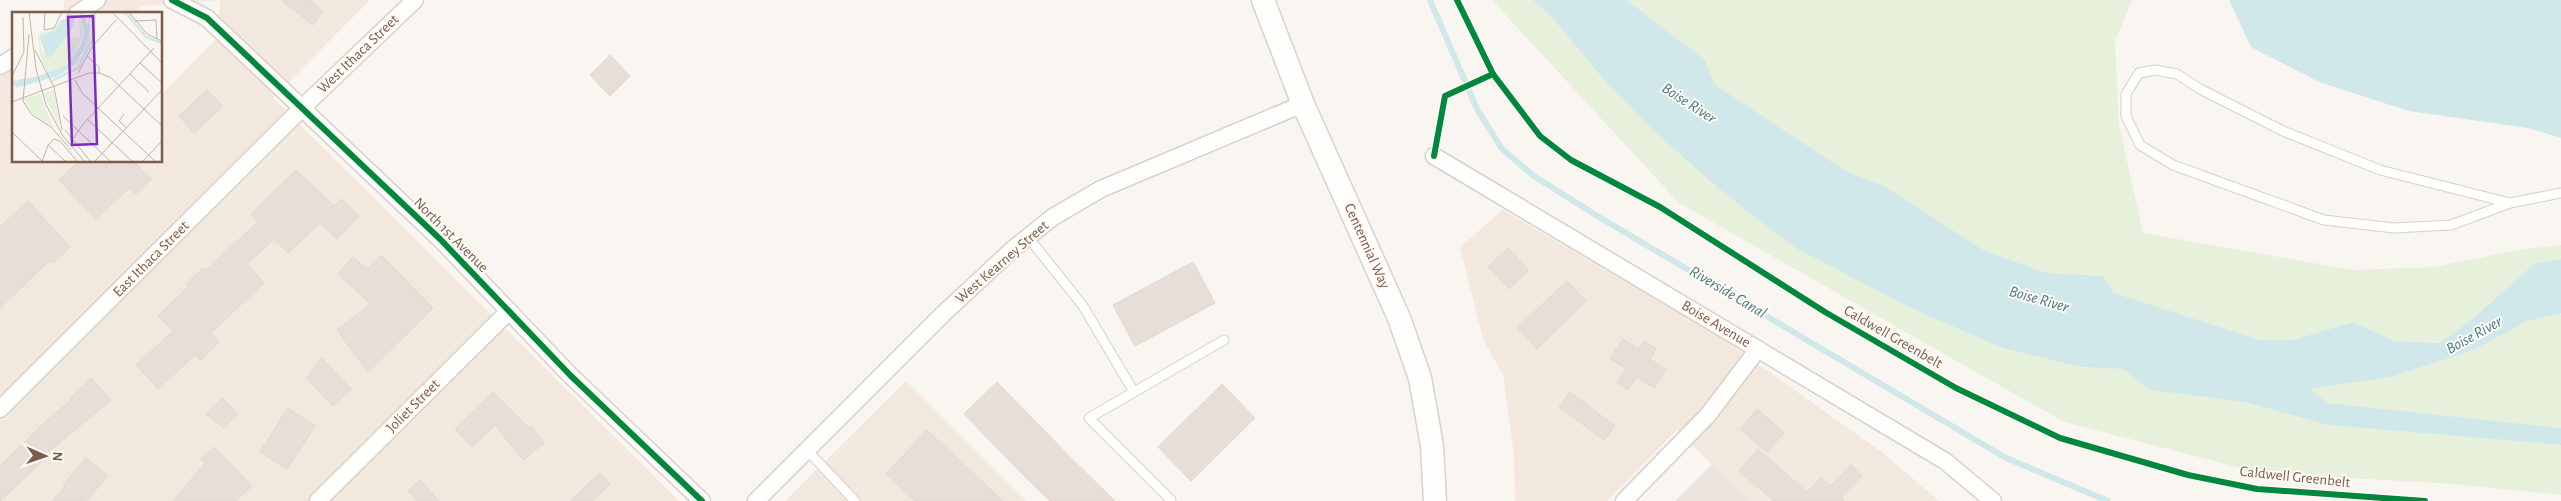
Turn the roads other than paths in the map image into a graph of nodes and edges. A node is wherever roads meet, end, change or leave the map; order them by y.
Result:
1 (98, 0) edge
2 (172, 0) edge
3 (415, 0) edge
4 (1263, 0) edge
5 (80, 12) edge
6 (12, 58) edge
7 (0, 66) edge
8 (1303, 104) junction
9 (302, 108) junction
10 (1434, 156) dead end
11 (2561, 193) edge
12 (2510, 203) junction
13 (1028, 237) junction
14 (509, 311) junction
15 (1224, 340) dead end
16 (1758, 349) junction
17 (1134, 392) junction
18 (0, 409) edge
19 (807, 450) junction
20 (1170, 500) dead end
21 (318, 501) edge
22 (702, 501) edge
23 (756, 501) edge
24 (855, 501) edge
25 (1435, 501) edge
26 (1624, 501) edge
27 (1992, 501) edge

1 - 5 street
2 - 9 street, North 1st Avenue
3 - 9 street, West Ithaca Street
4 - 8 main road, Centennial Way
6 - 7 street
8 - 13 street, West Kearney Street
8 - 25 main road, Centennial Way
9 - 14 street, North 1st Avenue
9 - 18 street, East Ithaca Street
10 - 16 street, Boise Avenue
11 - 12 lane
12 - 12 lane
13 - 17 lane
13 - 19 street, West Kearney Street
14 - 21 street, Joliet Street
14 - 22 street, North 1st Avenue
15 - 17 lane
16 - 26 street
16 - 27 street, Boise Avenue
17 - 20 lane
19 - 23 street, West Kearney Street
19 - 24 lane

